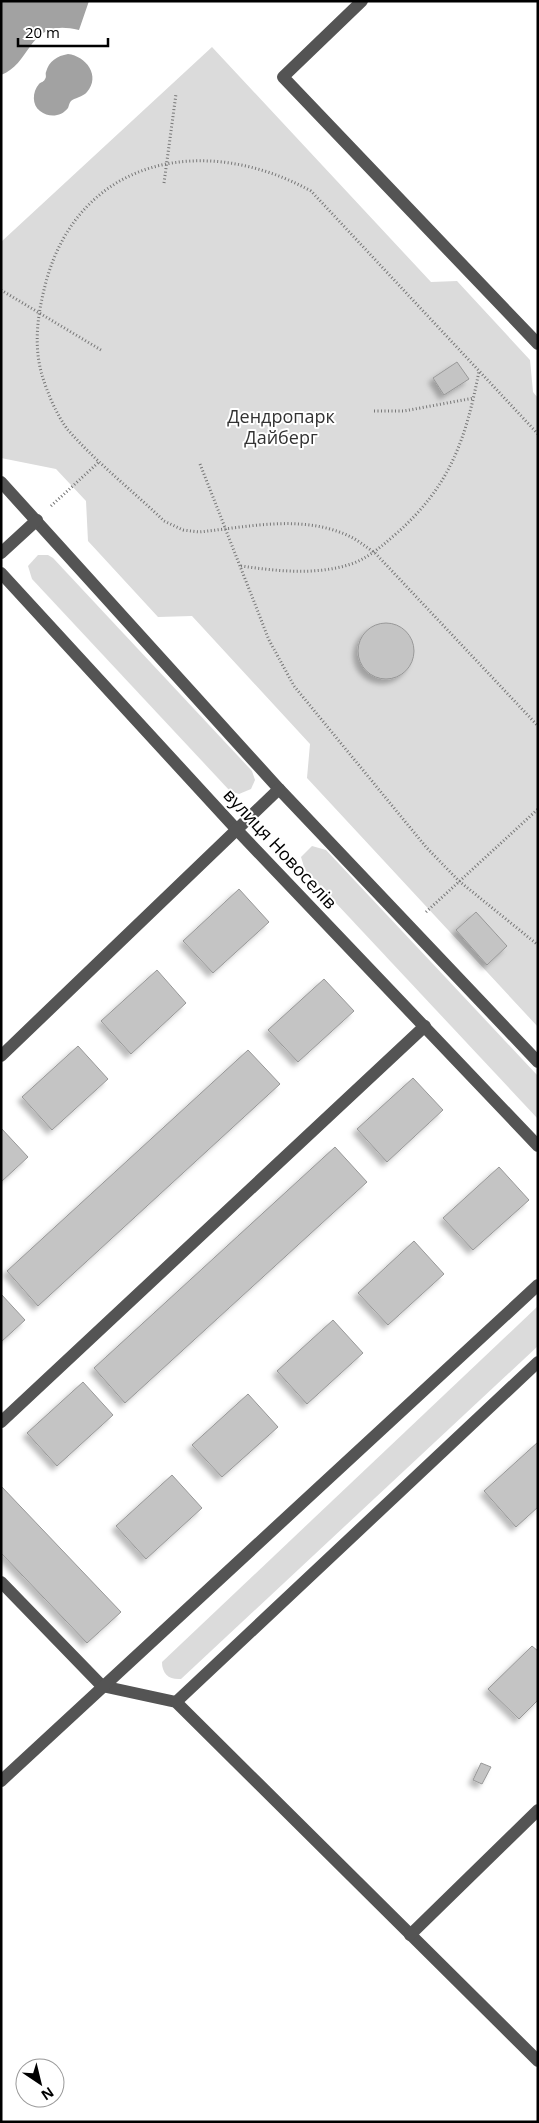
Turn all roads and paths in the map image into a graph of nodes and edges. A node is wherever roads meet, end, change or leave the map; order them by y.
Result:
1 (362, 1) edge
2 (176, 94) dead end
3 (167, 162) junction
4 (164, 183) dead end
5 (1, 290) edge
6 (38, 313) junction
7 (538, 344) edge
8 (101, 350) dead end
9 (479, 371) junction
10 (474, 398) junction
11 (374, 411) dead end
12 (538, 434) edge
13 (100, 461) junction
14 (200, 464) dead end
15 (1, 482) edge
16 (37, 520) junction
17 (226, 529) junction
18 (1, 553) edge
19 (375, 553) junction
20 (241, 566) junction
21 (1, 573) edge
22 (538, 726) edge
23 (279, 789) junction
24 (538, 809) edge
25 (237, 830) junction
26 (459, 882) junction
27 (408, 927) junction
28 (538, 944) edge
29 (425, 1026) junction
30 (1, 1056) edge
31 (538, 1062) edge
32 (538, 1146) edge
33 (538, 1285) edge
34 (538, 1362) edge
35 (1, 1422) edge
36 (1, 1582) edge
37 (102, 1686) junction
38 (176, 1702) junction
39 (1, 1781) edge
40 (538, 1810) edge
41 (410, 1935) junction
42 (538, 2062) edge

1 - 7 street
2 - 3 path
3 - 4 path
3 - 6 path
3 - 9 path
5 - 6 path
6 - 8 path
6 - 13 path
9 - 10 path
9 - 12 path
10 - 11 path
10 - 19 path
13 - 16 path
13 - 17 path
14 - 17 path
15 - 16 street
16 - 18 street
16 - 23 street
17 - 19 path
17 - 20 path
19 - 20 path
19 - 22 path
20 - 26 path
21 - 25 street, вулиця Новоселів
23 - 25 street
23 - 27 street
24 - 26 path
25 - 29 street, вулиця Новоселів
25 - 30 street
26 - 27 path
26 - 28 path
27 - 31 street
29 - 32 street, вулиця Новоселів
29 - 35 street
33 - 37 street
34 - 38 street
36 - 37 street
37 - 38 street
37 - 39 street
38 - 41 street
40 - 41 street
41 - 42 street

